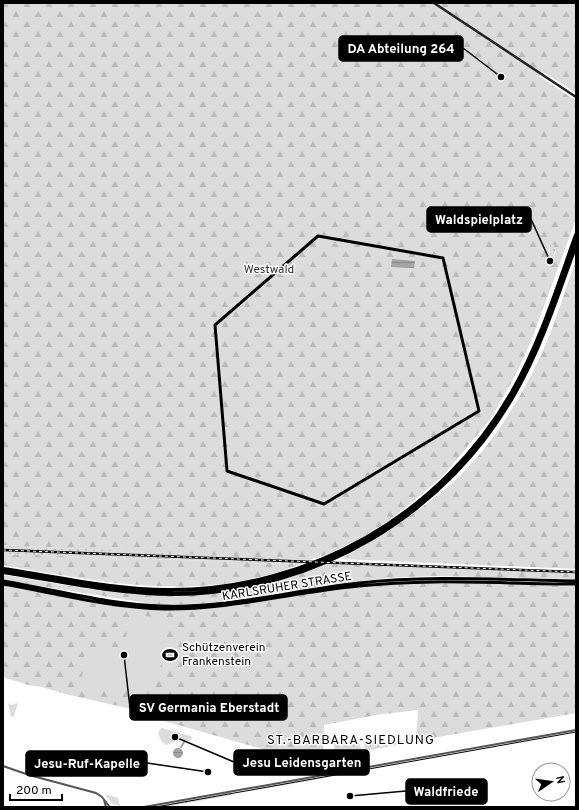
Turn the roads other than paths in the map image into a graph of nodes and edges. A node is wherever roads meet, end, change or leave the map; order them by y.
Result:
1 (434, 3) edge
2 (576, 97) edge
3 (576, 235) edge
4 (576, 245) edge
5 (3, 569) edge
6 (3, 572) edge
7 (576, 581) edge
8 (3, 583) edge
9 (576, 584) edge
10 (104, 587) junction
11 (576, 730) edge
12 (3, 766) edge
13 (108, 807) edge
14 (144, 807) edge

1 - 2 main road
3 - 10 highway
4 - 10 highway
5 - 10 highway
6 - 10 highway
7 - 8 main road, KARLSRUHER STRASSE
8 - 9 main road, KARLSRUHER STRASSE
11 - 14 street
12 - 13 street

